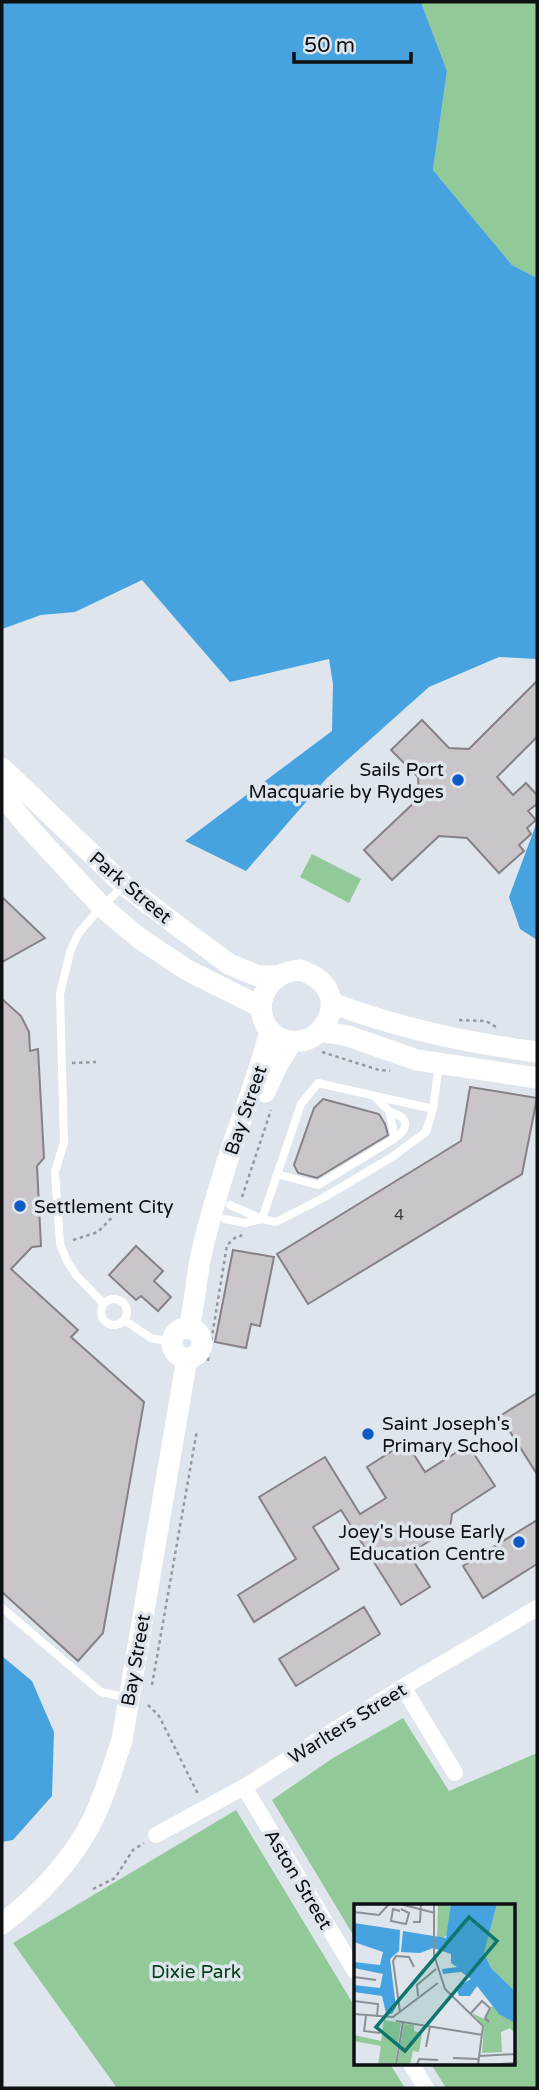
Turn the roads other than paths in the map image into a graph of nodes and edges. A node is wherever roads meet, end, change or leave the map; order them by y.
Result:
1 (2, 768) edge
2 (2, 795) edge
3 (124, 885) junction
4 (102, 907) junction
5 (278, 976) junction
6 (332, 1003) junction
7 (261, 1007) junction
8 (270, 1030) junction
9 (320, 1031) junction
10 (292, 1041) junction
11 (537, 1052) edge
12 (439, 1064) junction
13 (537, 1078) edge
14 (374, 1096) junction
15 (433, 1109) junction
16 (277, 1174) junction
17 (232, 1219) junction
18 (262, 1219) junction
19 (103, 1303) junction
20 (124, 1320) junction
21 (185, 1328) junction
22 (2, 1608) edge
23 (537, 1608) edge
24 (404, 1687) junction
25 (138, 1701) junction
26 (455, 1773) dead end
27 (244, 1787) junction
28 (156, 1835) road end
29 (2, 1924) edge
30 (354, 1969) edge
31 (412, 2066) edge
32 (426, 2088) edge

1 - 3 street, Park Street
2 - 4 street, Park Street
3 - 4 lane
3 - 5 street, Park Street
4 - 7 street, Park Street
4 - 19 lane
5 - 6 street
5 - 7 street
6 - 9 street
6 - 11 street
7 - 8 street
8 - 10 street
8 - 21 street, Bay Street
9 - 10 street
9 - 12 street
10 - 17 street, Bay Street
12 - 13 street
12 - 15 lane
14 - 15 lane
14 - 16 lane
14 - 16 lane
15 - 18 lane
16 - 18 lane
17 - 18 lane
17 - 18 lane
17 - 21 street, Bay Street
19 - 20 lane
19 - 20 lane
20 - 21 lane
21 - 25 street, Bay Street
22 - 25 lane
23 - 24 street, Warlters Street
24 - 26 street
24 - 27 street, Warlters Street
25 - 29 street, Bay Street
27 - 28 street, Warlters Street
27 - 30 street, Aston Street
31 - 32 street

